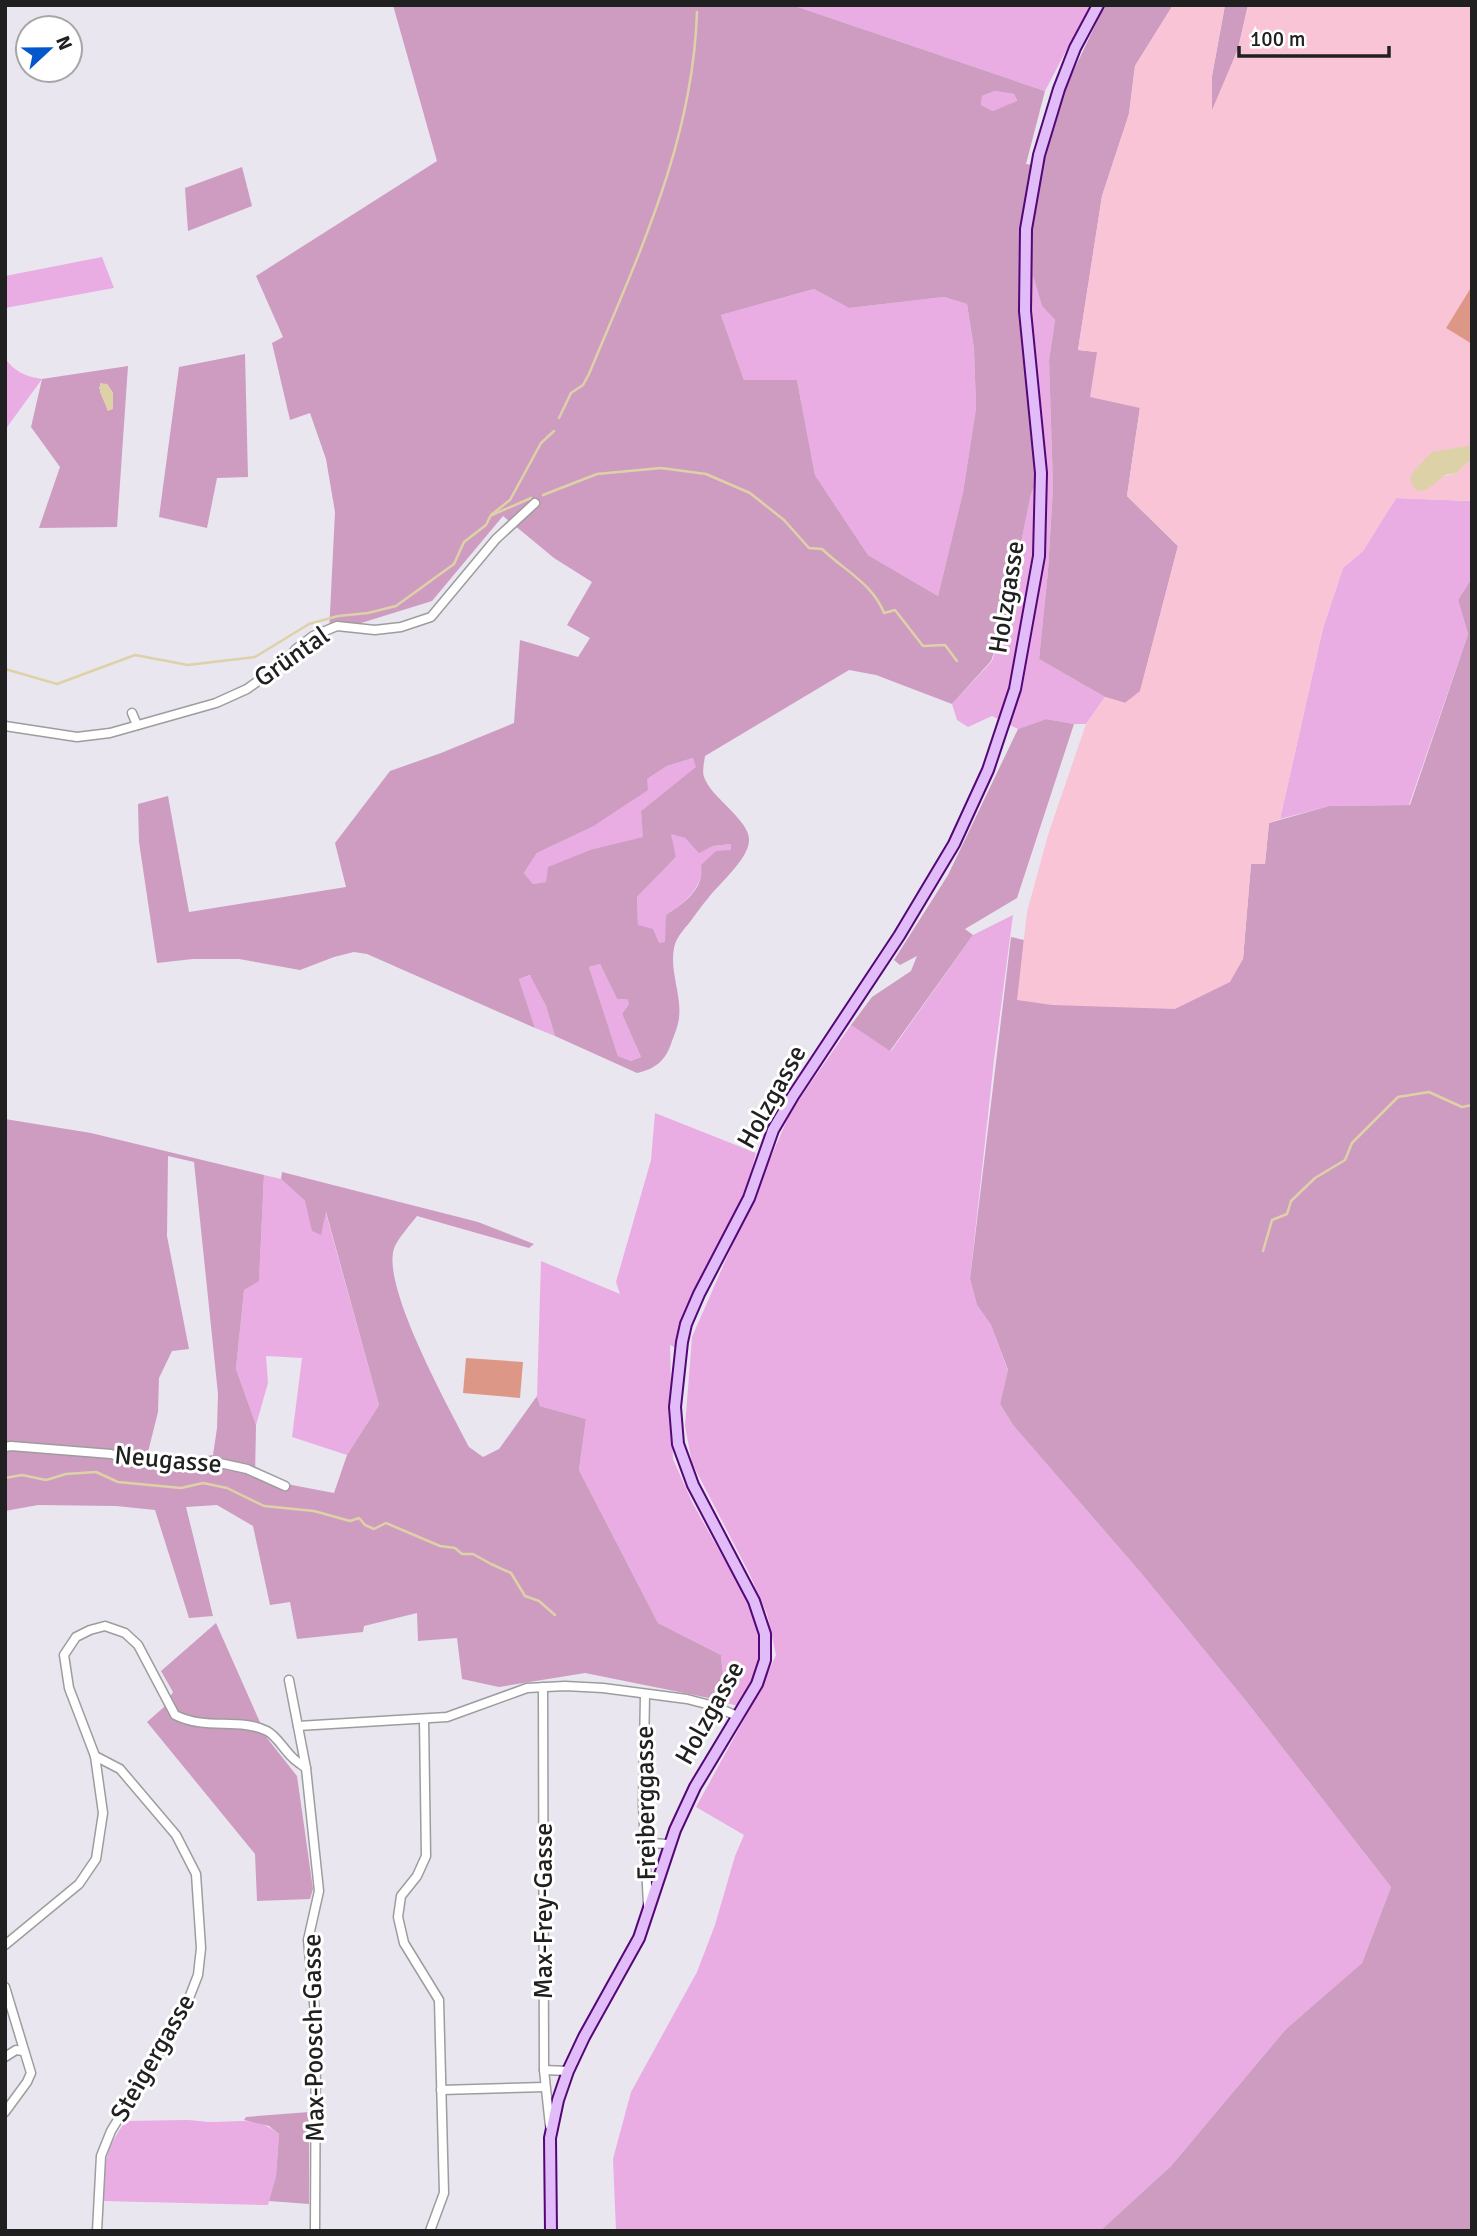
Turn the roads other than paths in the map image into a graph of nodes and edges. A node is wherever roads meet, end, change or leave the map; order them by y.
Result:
1 (1098, 5) edge
2 (535, 503) dead end
3 (132, 713) dead end
4 (137, 725) junction
5 (5, 726) edge
6 (5, 1447) edge
7 (285, 1486) dead end
8 (289, 1680) dead end
9 (543, 1687) junction
10 (645, 1695) junction
11 (737, 1716) junction
12 (424, 1719) junction
13 (298, 1726) junction
14 (94, 1756) junction
15 (306, 1768) junction
16 (645, 1843) junction
17 (669, 1844) junction
18 (649, 1912) junction
19 (5, 1945) edge
20 (5, 1987) edge
21 (23, 2050) junction
22 (5, 2057) edge
23 (544, 2070) junction
24 (568, 2071) junction
25 (545, 2087) junction
26 (441, 2090) junction
27 (5, 2112) edge
28 (551, 2136) junction
29 (97, 2231) edge
30 (315, 2231) edge
31 (430, 2231) edge
32 (551, 2231) edge

1 - 11 street, Holzgasse
2 - 4 street, Grüntal
3 - 4 street
4 - 5 street, Grüntal
6 - 7 street, Neugasse
8 - 13 street, Max-Poosch-Gasse
9 - 10 street
9 - 12 street
9 - 23 street, Max-Frey-Gasse
10 - 11 street
10 - 16 street, Freiberggasse
11 - 17 street, Holzgasse
12 - 13 street
12 - 26 street
13 - 15 street, Max-Poosch-Gasse
14 - 15 street
14 - 19 street
14 - 29 street, Steigergasse
15 - 30 street, Max-Poosch-Gasse
16 - 17 street
16 - 18 street, Freiberggasse
17 - 18 street, Holzgasse
18 - 24 street, Holzgasse
20 - 21 street
21 - 22 street
21 - 27 street
23 - 24 street
23 - 25 street, Max-Frey-Gasse
24 - 28 street, Holzgasse
25 - 26 street
25 - 28 street, Max-Frey-Gasse
26 - 31 street
28 - 32 street, Holzgasse

